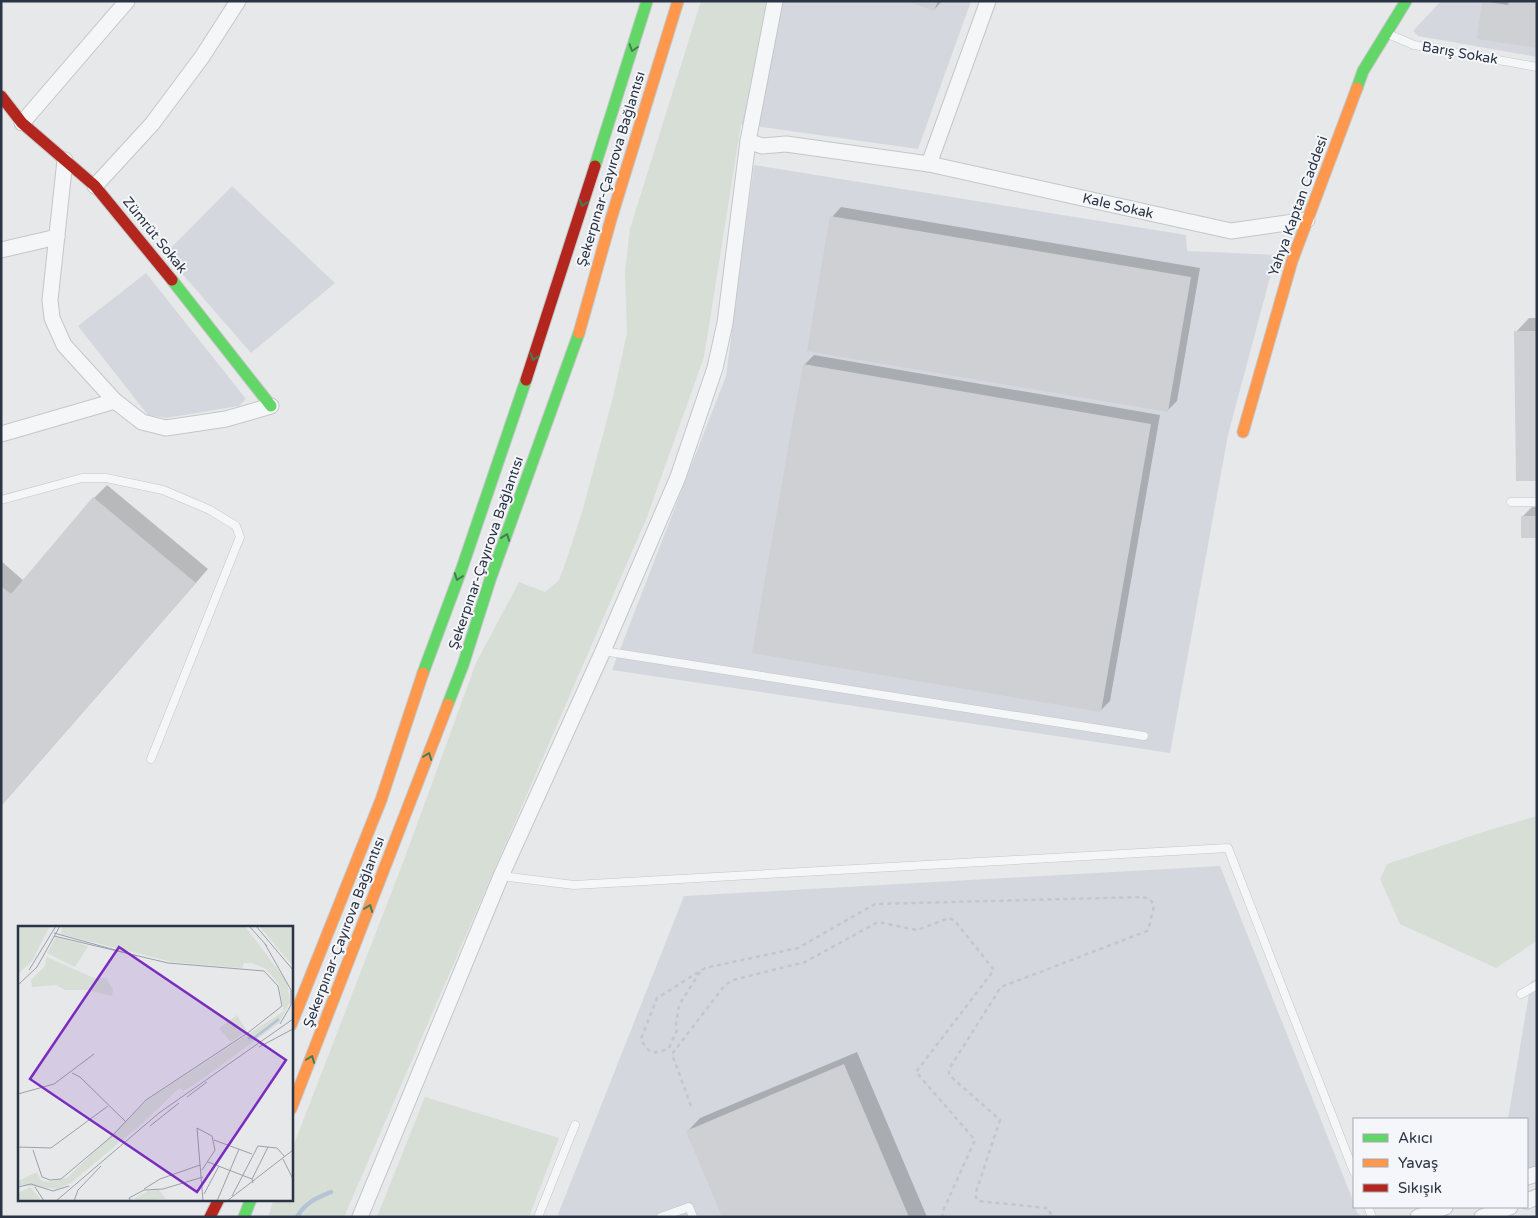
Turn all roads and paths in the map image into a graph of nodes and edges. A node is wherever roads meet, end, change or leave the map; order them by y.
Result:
1 (126, 1) edge
2 (238, 1) edge
3 (647, 1) edge
4 (678, 1) edge
5 (775, 1) edge
6 (988, 1) edge
7 (1406, 1) edge
8 (1385, 33) junction
9 (1537, 66) edge
10 (1, 96) edge
11 (22, 123) junction
12 (748, 141) junction
13 (65, 160) junction
14 (929, 164) junction
15 (95, 186) junction
16 (1307, 220) junction
17 (57, 237) junction
18 (1, 250) edge
19 (116, 401) junction
20 (271, 406) joint
21 (1243, 432) dead end
22 (1, 434) edge
23 (1, 500) edge
24 (1510, 502) dead end
25 (1537, 502) edge
26 (603, 651) junction
27 (1144, 736) dead end
28 (151, 759) dead end
29 (501, 876) junction
30 (323, 947) junction
31 (700, 972) junction
32 (1537, 984) edge
33 (1521, 994) dead end
34 (292, 1023) edge
35 (292, 1036) edge
36 (691, 1106) dead end
37 (292, 1109) edge
38 (575, 1125) dead end
39 (1353, 1169) edge
40 (218, 1200) edge
41 (230, 1200) edge
42 (251, 1200) edge
43 (1442, 1208) edge
44 (1507, 1208) edge
45 (210, 1217) edge
46 (223, 1217) edge
47 (244, 1217) edge
48 (360, 1217) edge
49 (538, 1217) edge
50 (661, 1217) edge
51 (693, 1217) edge
52 (943, 1217) edge
53 (1052, 1217) edge
54 (1418, 1217) edge
55 (1482, 1217) edge

1 - 11 street
2 - 15 street
3 -> 30 main road, Şekerpınar-Çayırova Bağlantısı
37 -> 4 main road, Şekerpınar-Çayırova Bağlantısı
5 - 12 street
6 - 14 street
7 - 8 main road, Yahya Kaptan Caddesi
8 - 9 lane, Barış Sokak
8 - 16 main road, Yahya Kaptan Caddesi
10 - 11 main road, Zümrüt Sokak
11 - 13 main road, Zümrüt Sokak
12 - 14 street, Kale Sokak
12 - 26 street
13 - 15 main road, Zümrüt Sokak
13 - 17 street
14 - 16 street, Kale Sokak
15 - 20 main road, Zümrüt Sokak
16 - 21 main road, Yahya Kaptan Caddesi
17 - 18 street
17 - 19 street
19 - 20 street
19 - 22 street
23 - 28 lane
24 - 25 lane
26 - 27 lane
26 - 29 street
29 - 39 lane
29 - 48 street
30 - 34 main road
30 - 35 main road
31 - 31 path
31 - 53 path
32 - 33 lane
36 - 52 path
38 - 49 lane
40 - 45 main road
41 - 46 main road
42 - 47 main road
43 - 54 street
44 - 55 street
50 - 51 lane

